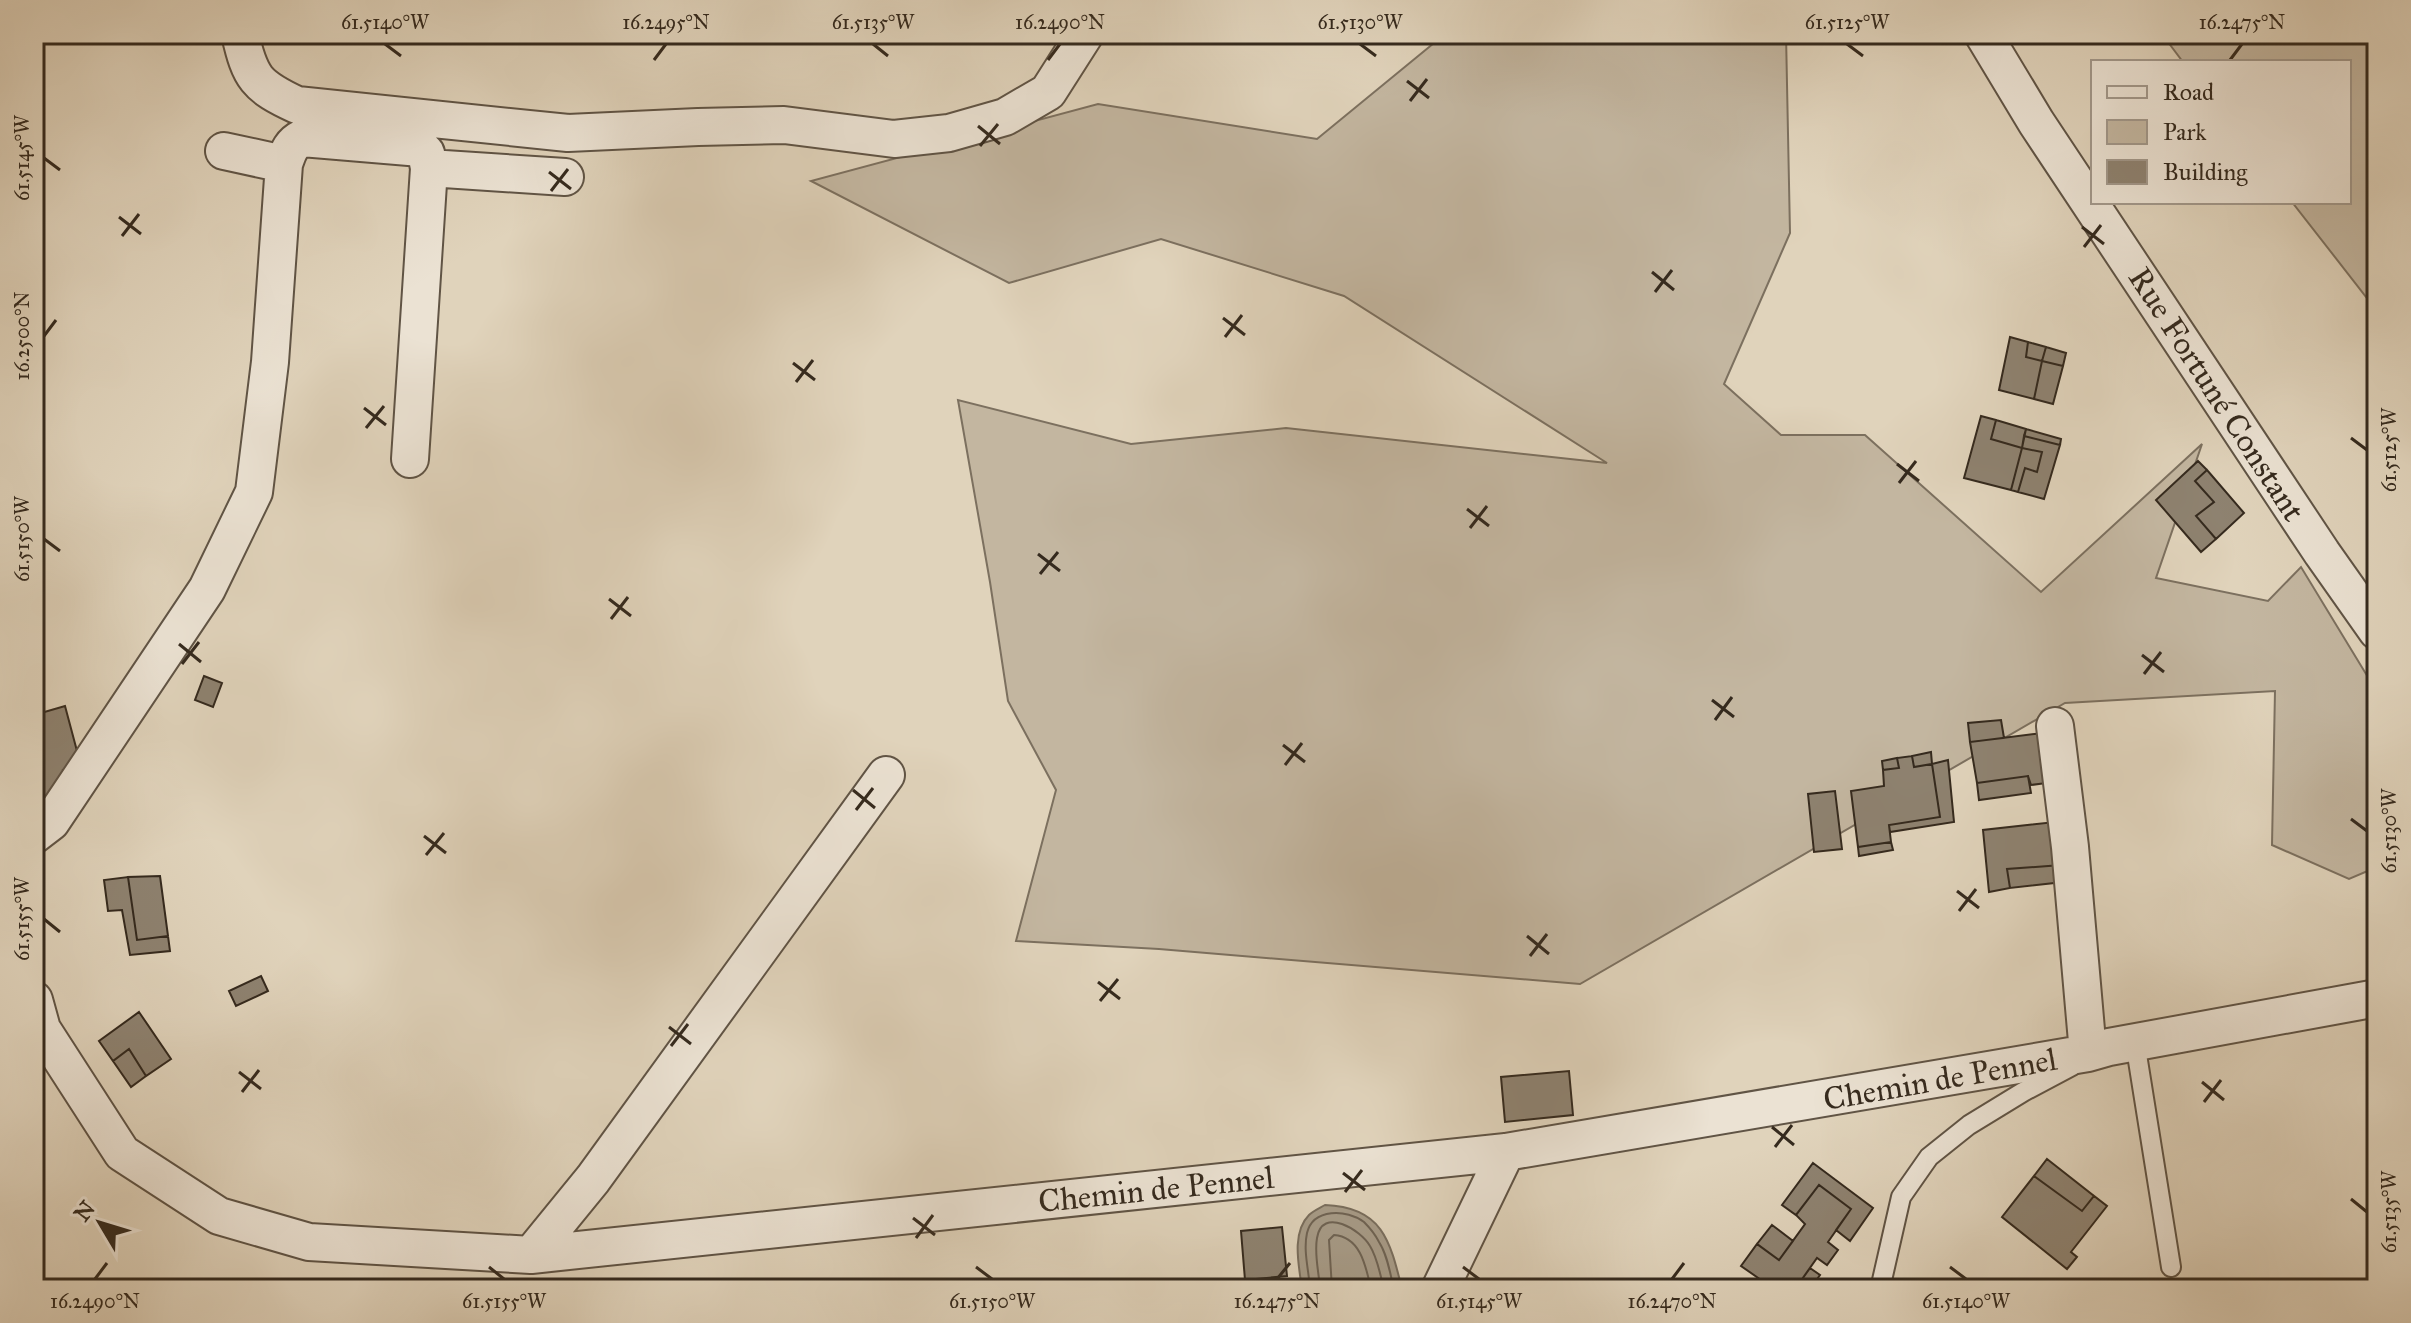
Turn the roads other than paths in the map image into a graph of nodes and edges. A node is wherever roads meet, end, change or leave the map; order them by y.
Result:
1 (240, 34) edge
2 (1085, 34) edge
3 (1983, 34) edge
4 (224, 151) dead end
5 (284, 164) junction
6 (429, 168) junction
7 (565, 177) dead end
8 (410, 459) dead end
9 (2377, 631) edge
10 (2055, 726) dead end
11 (886, 775) dead end
12 (34, 835) edge
13 (2377, 998) edge
14 (34, 1000) edge
15 (2111, 1048) junction
16 (1506, 1152) junction
17 (531, 1255) junction
18 (2171, 1267) dead end
19 (1440, 1289) edge
20 (1880, 1289) edge

1 - 2 street
3 - 9 street, Rue Fortuné Constant
4 - 5 street
5 - 6 street
5 - 12 street
6 - 7 street
6 - 8 street
10 - 15 street
11 - 17 street
13 - 15 street, Chemin de Pennel
14 - 17 street, Chemin de Pennel
15 - 16 street, Chemin de Pennel
15 - 18 lane
15 - 20 lane
16 - 17 street, Chemin de Pennel
16 - 19 street

